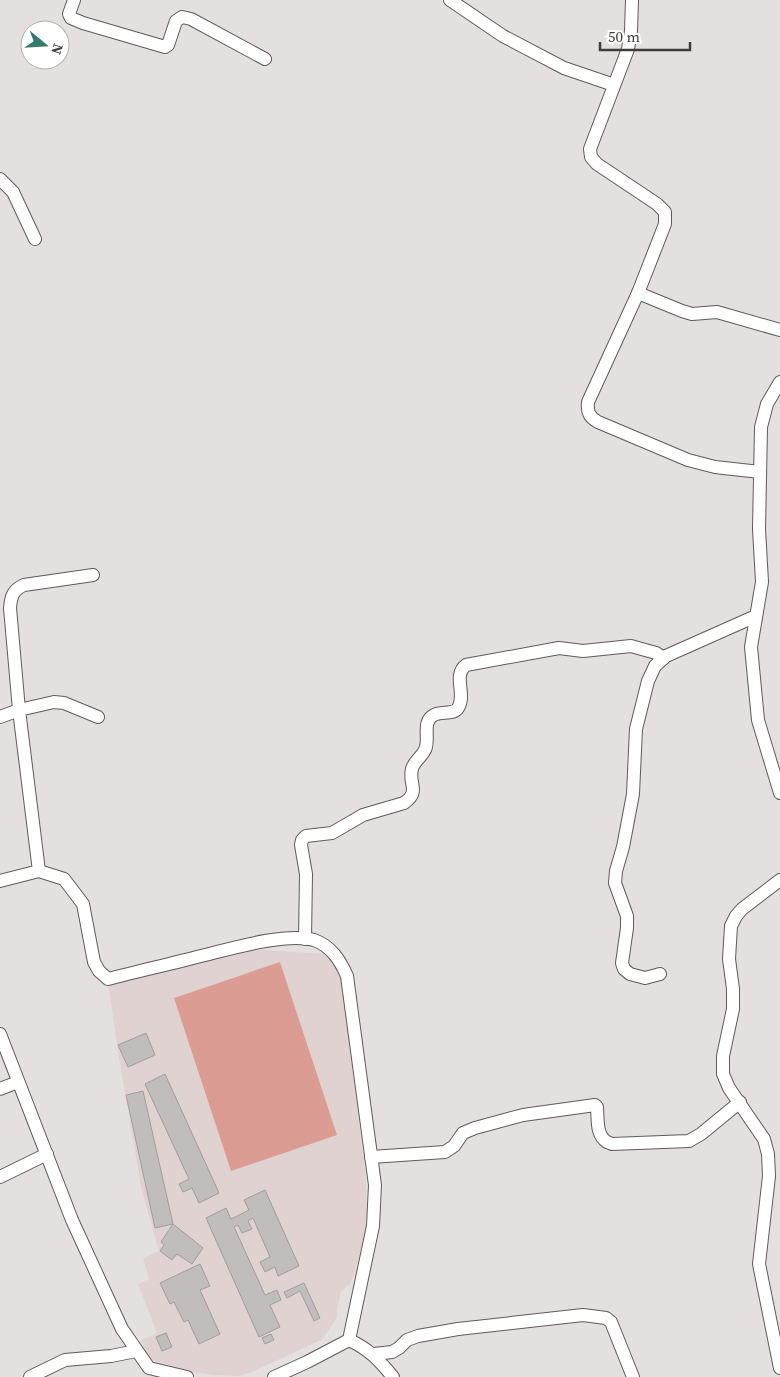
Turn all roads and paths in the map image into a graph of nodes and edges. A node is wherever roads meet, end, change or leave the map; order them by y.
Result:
1 (74, 0) edge
2 (450, 0) edge
3 (632, 0) edge
4 (264, 59) dead end
5 (614, 86) junction
6 (0, 179) edge
7 (35, 239) dead end
8 (638, 293) junction
9 (780, 330) edge
10 (780, 382) edge
11 (760, 472) junction
12 (93, 574) dead end
13 (756, 616) junction
14 (664, 658) junction
15 (19, 710) junction
16 (0, 717) edge
17 (98, 717) dead end
18 (780, 793) edge
19 (39, 871) junction
20 (780, 880) edge
21 (0, 881) edge
22 (306, 939) junction
23 (660, 974) dead end
24 (0, 1034) edge
25 (18, 1082) junction
26 (0, 1089) edge
27 (740, 1102) junction
28 (47, 1154) junction
29 (371, 1157) junction
30 (0, 1177) edge
31 (349, 1340) junction
32 (136, 1351) junction
33 (374, 1354) junction
34 (779, 1363) edge
35 (149, 1372) edge
36 (30, 1377) edge
37 (187, 1377) edge
38 (274, 1377) edge
39 (393, 1377) edge
40 (633, 1377) edge

1 - 4 street
2 - 5 street
3 - 5 street
5 - 8 street
6 - 7 street
8 - 9 street
8 - 11 street
10 - 11 street
11 - 13 street
12 - 15 street
13 - 14 street
13 - 18 street
14 - 22 street
14 - 23 street
15 - 16 street
15 - 17 street
15 - 19 street
19 - 21 street
19 - 22 street
20 - 27 street
22 - 29 street
24 - 25 street
25 - 26 street
25 - 28 street
27 - 29 street
27 - 34 street
28 - 30 street
28 - 32 street
29 - 31 street
31 - 33 street
31 - 38 street
32 - 35 street
32 - 36 street
33 - 39 street
33 - 40 street
35 - 37 street

